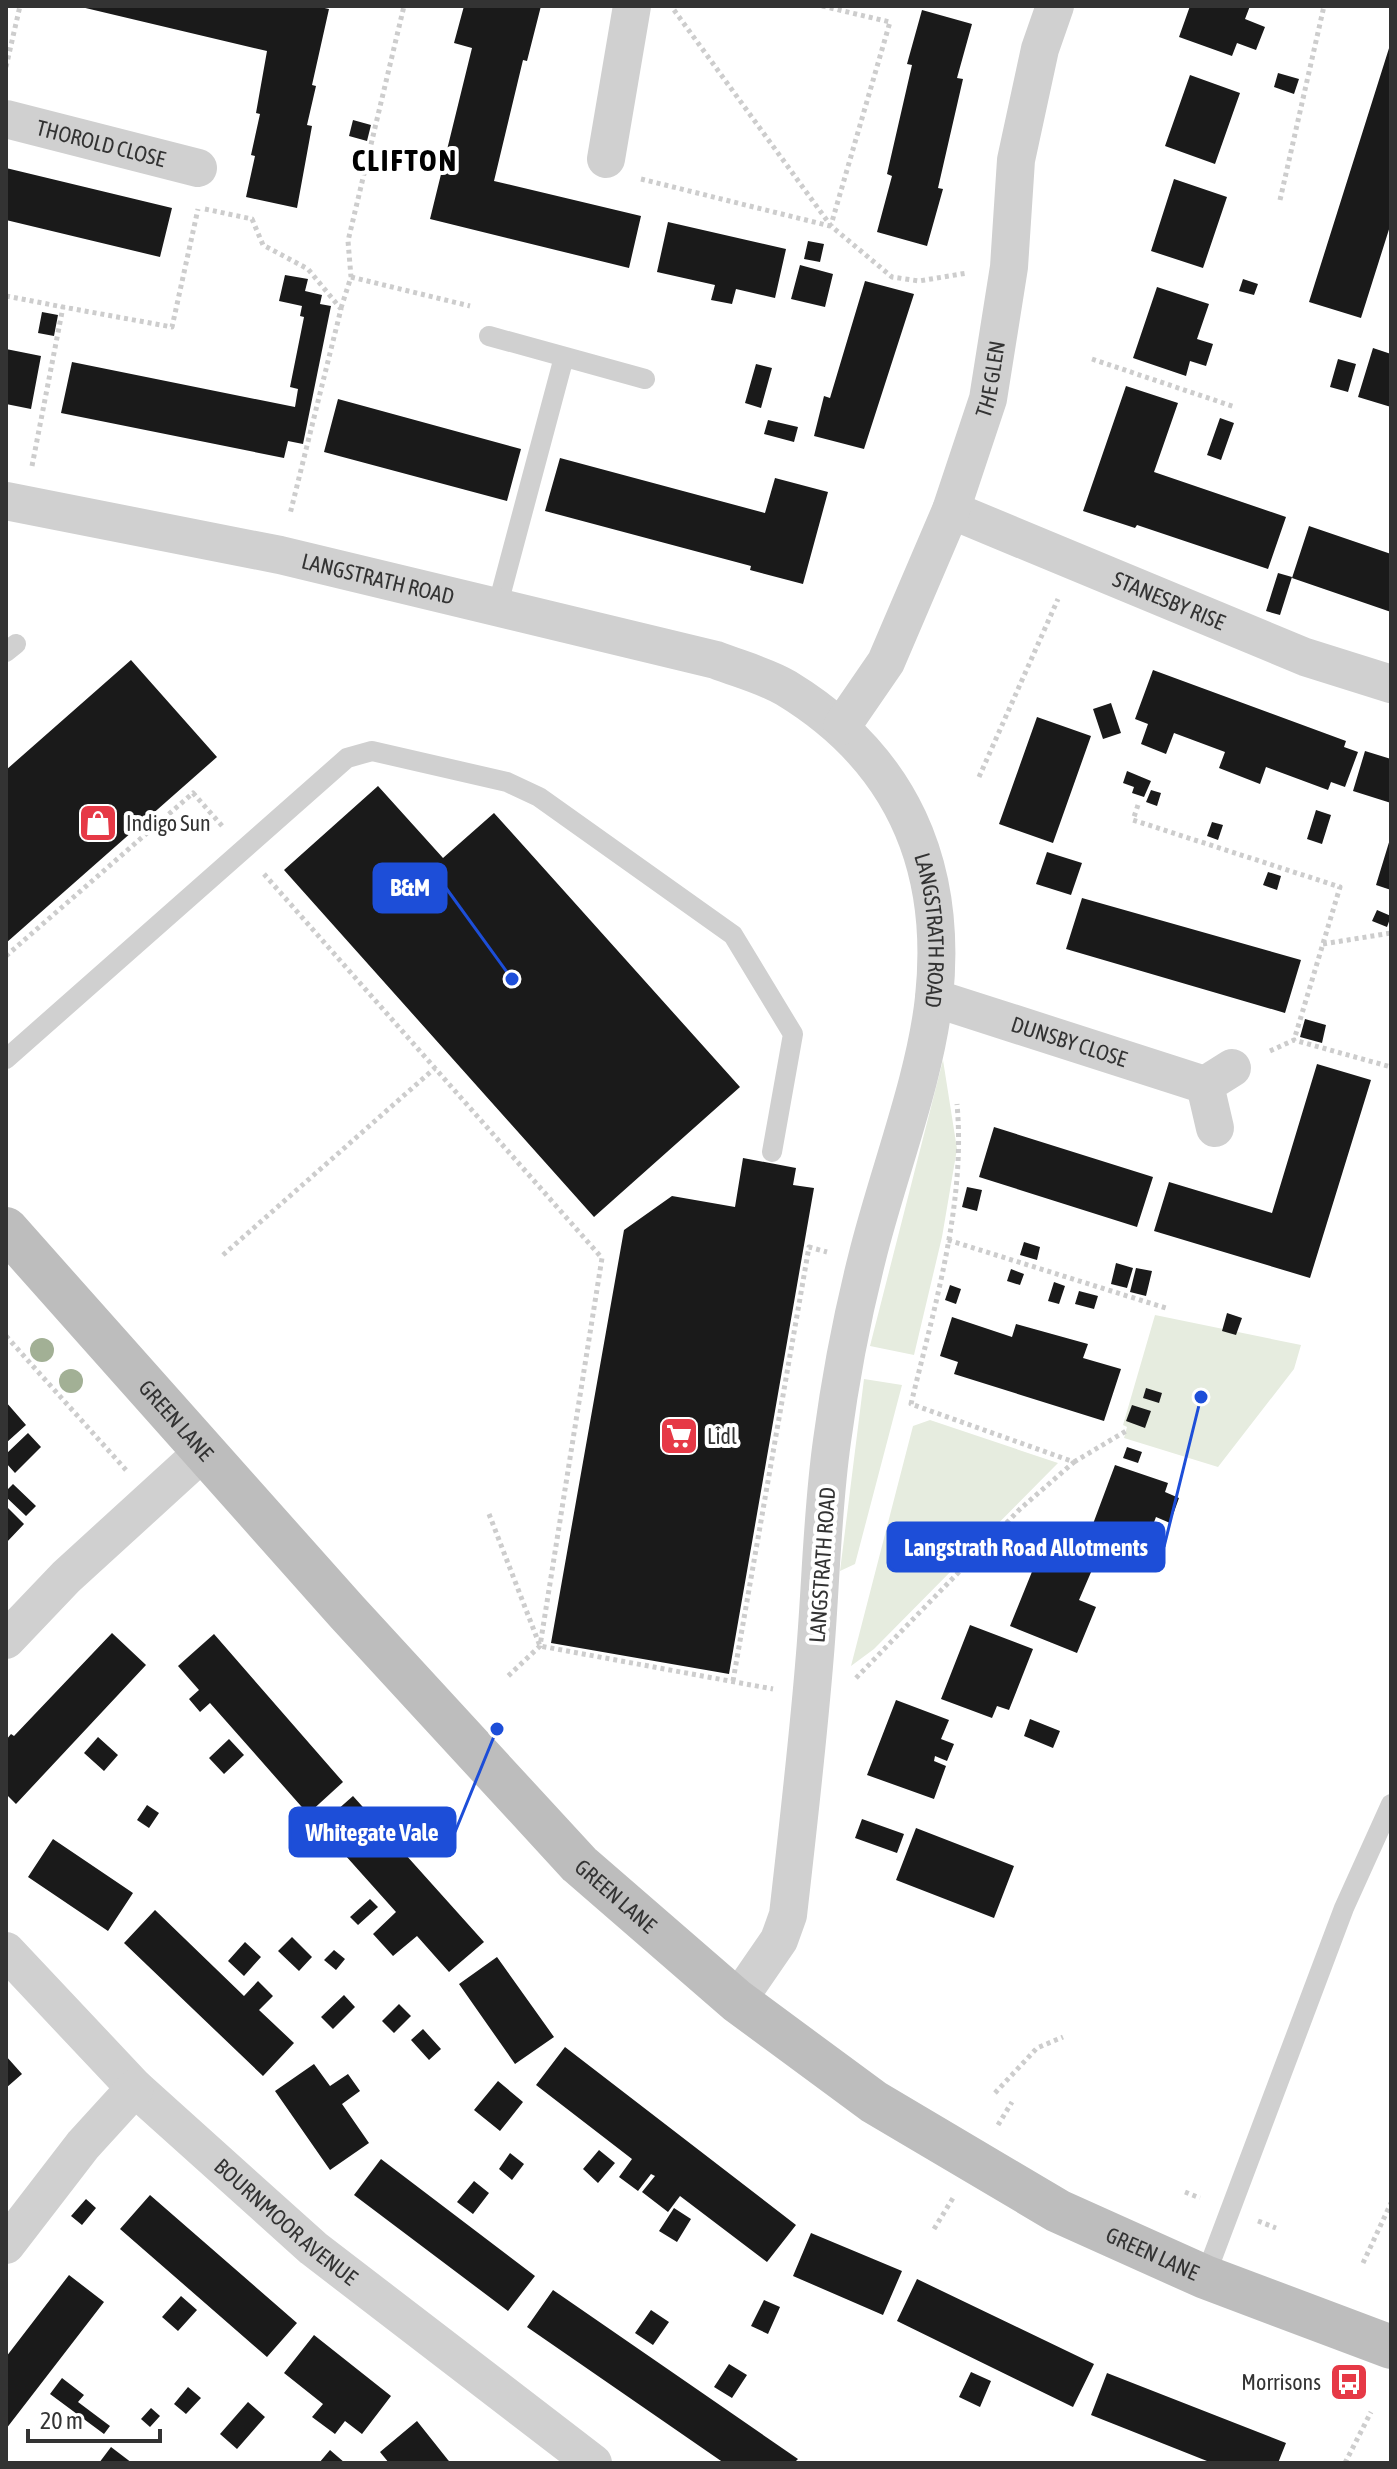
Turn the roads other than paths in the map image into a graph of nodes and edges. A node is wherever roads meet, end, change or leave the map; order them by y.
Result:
1 (632, 6) edge
2 (1055, 6) edge
3 (6, 119) edge
4 (606, 159) road end
5 (198, 168) road end
6 (489, 336) dead end
7 (564, 357) junction
8 (645, 379) dead end
9 (15, 503) edge
10 (951, 510) junction
11 (497, 608) junction
12 (1391, 684) edge
13 (842, 726) junction
14 (934, 998) junction
15 (6, 1059) edge
16 (1215, 1128) dead end
17 (772, 1152) dead end
18 (6, 1229) edge
19 (204, 1451) junction
20 (6, 1640) edge
21 (1391, 1804) edge
22 (6, 1951) edge
23 (737, 2001) junction
24 (135, 2088) junction
25 (6, 2245) edge
26 (1205, 2277) junction
27 (1391, 2347) edge
28 (593, 2463) edge

1 - 4 street
2 - 10 street, THE GLEN
3 - 5 street, THOROLD CLOSE
6 - 7 lane
7 - 8 lane
7 - 11 lane
9 - 11 street, LANGSTRATH ROAD
10 - 12 street, STANESBY RISE
10 - 13 street, THE GLEN
11 - 13 street, LANGSTRATH ROAD
13 - 14 street, LANGSTRATH ROAD
14 - 16 street, DUNSBY CLOSE
14 - 23 street, LANGSTRATH ROAD
15 - 17 lane
18 - 19 street, GREEN LANE
19 - 20 street
19 - 23 street, GREEN LANE
21 - 26 lane
22 - 24 street, BOURNMOOR AVENUE
23 - 26 street, GREEN LANE
24 - 25 street
24 - 28 street, BOURNMOOR AVENUE
26 - 27 street, GREEN LANE

